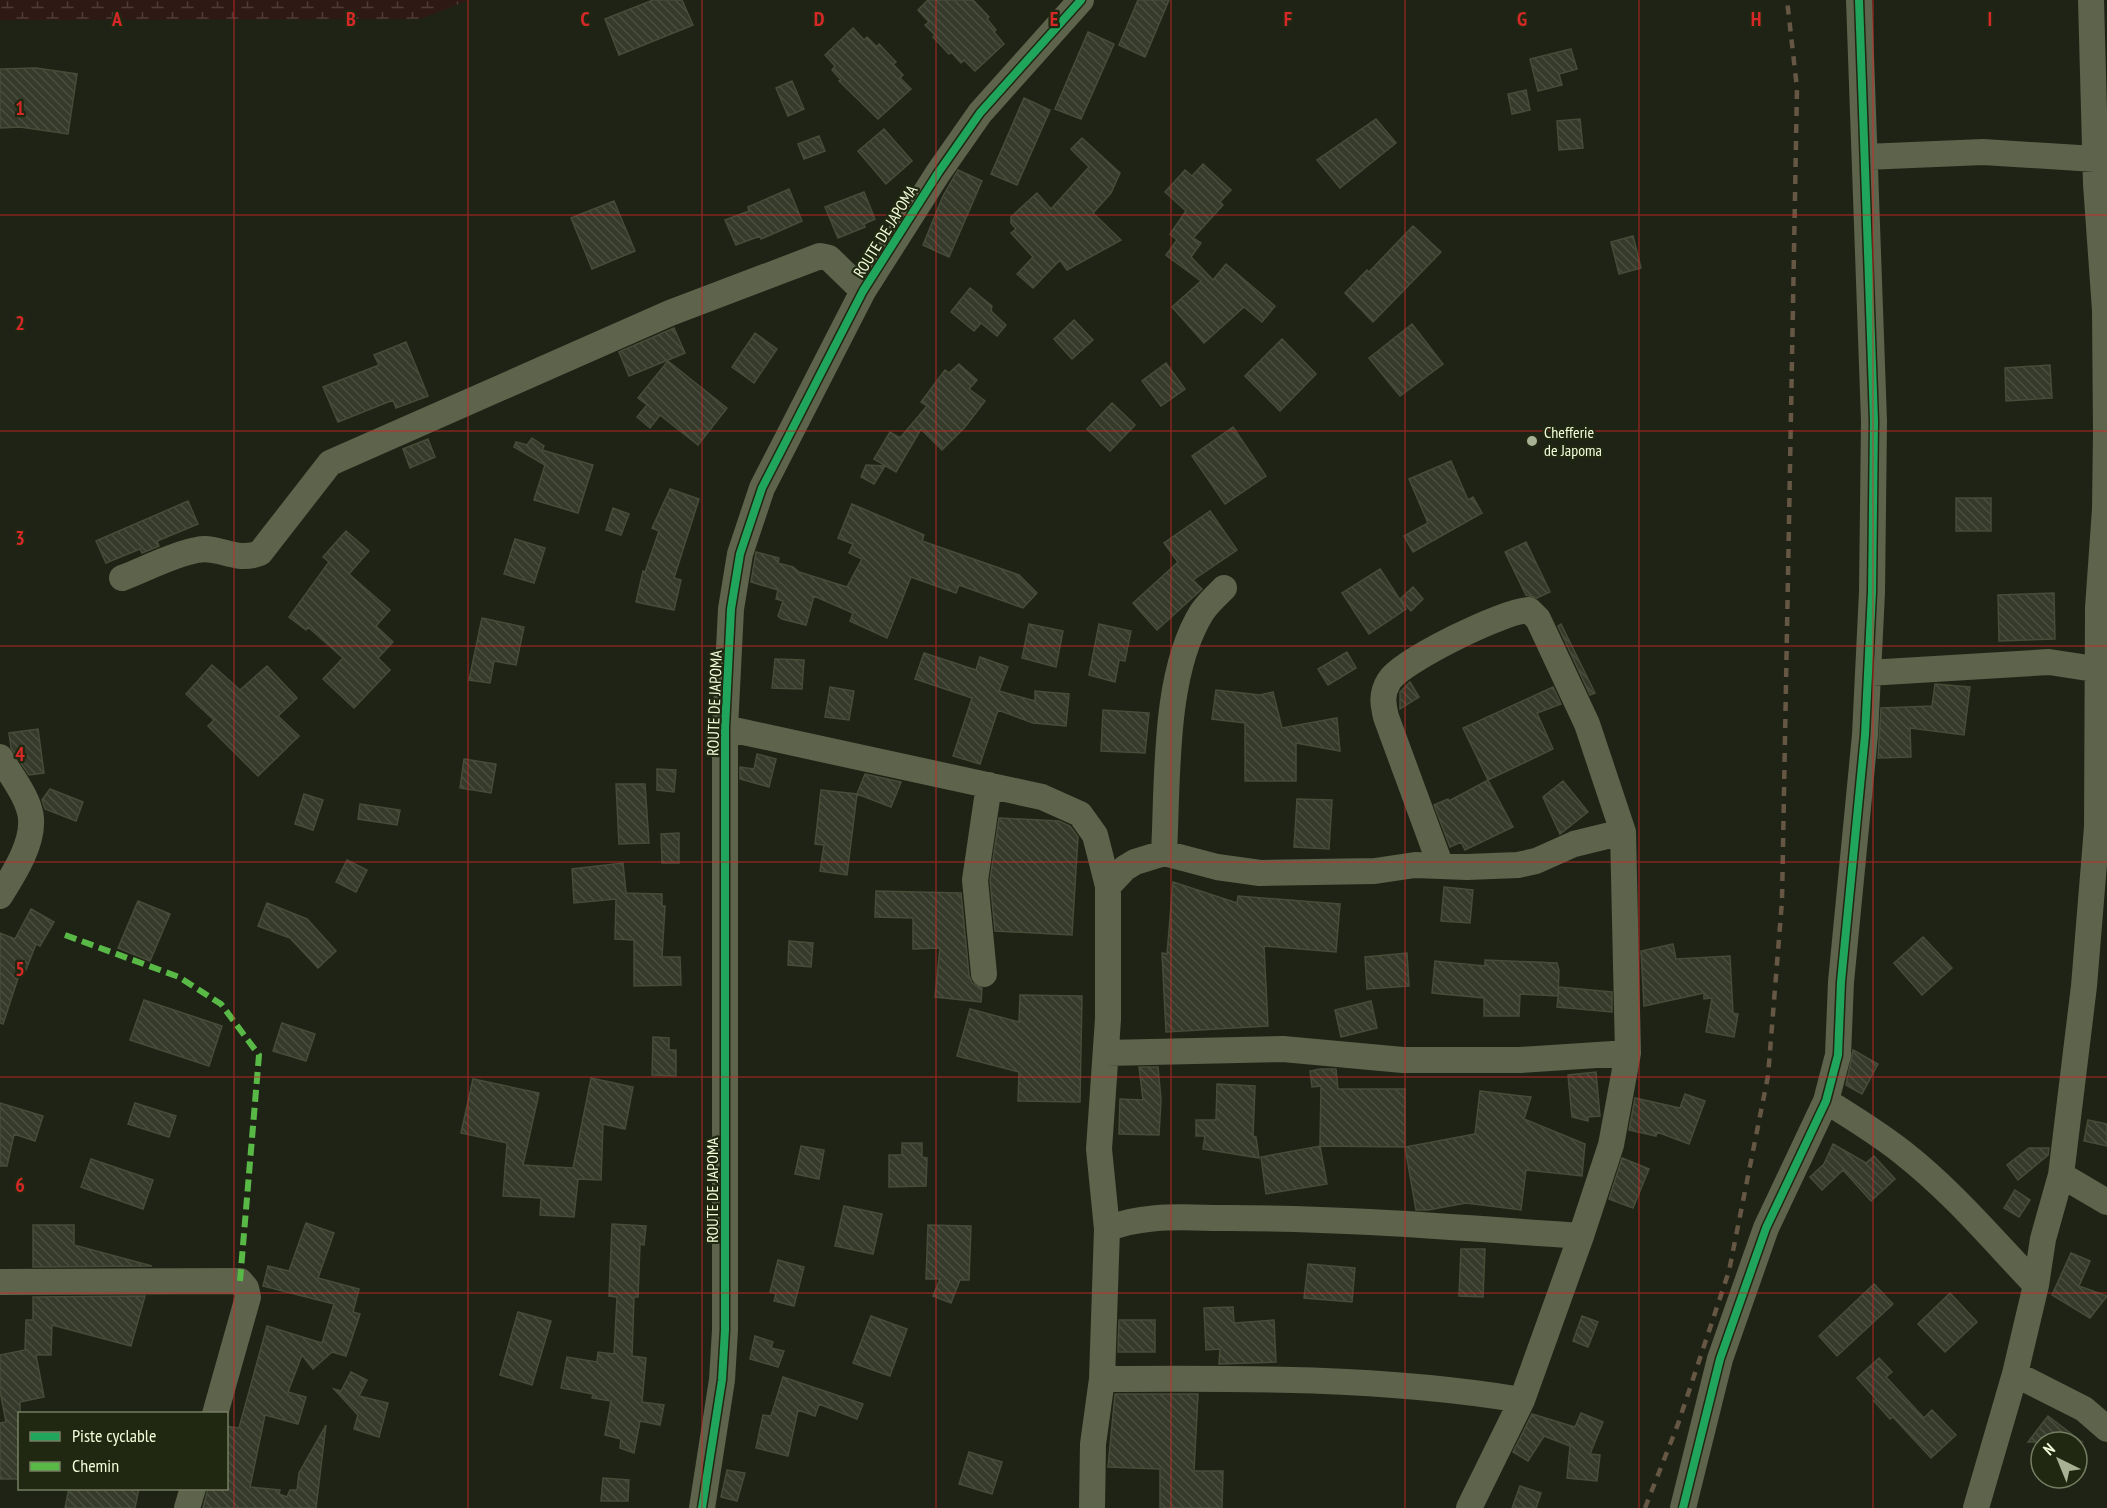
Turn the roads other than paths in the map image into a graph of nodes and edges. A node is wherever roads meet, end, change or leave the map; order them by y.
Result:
1 (1081, 0) edge
2 (1858, 0) edge
3 (2091, 0) edge
4 (1866, 157) junction
5 (2101, 163) edge
6 (863, 291) junction
7 (2106, 509) edge
8 (122, 578) dead end
9 (1224, 588) dead end
10 (2102, 670) edge
11 (1868, 673) junction
12 (725, 728) junction
13 (0, 757) edge
14 (989, 785) junction
15 (1623, 832) junction
16 (1164, 853) junction
17 (1440, 864) junction
18 (1108, 886) junction
19 (0, 896) edge
20 (984, 974) dead end
21 (2096, 990) edge
22 (1106, 1053) junction
23 (1628, 1053) junction
24 (1826, 1101) junction
25 (2061, 1175) junction
26 (2107, 1202) edge
27 (1107, 1228) junction
28 (1581, 1236) junction
29 (0, 1282) edge
30 (2036, 1285) junction
31 (2015, 1374) junction
32 (1102, 1379) junction
33 (1522, 1400) junction
34 (214, 1412) edge
35 (2107, 1429) edge
36 (192, 1490) edge
37 (187, 1508) edge
38 (702, 1508) edge
39 (1092, 1508) edge
40 (1469, 1508) edge
41 (1683, 1508) edge
42 (1976, 1508) edge

1 - 6 street, ROUTE DE JAPOMA
2 - 4 street
3 - 5 street
4 - 5 street
4 - 11 street
5 - 7 street
6 - 8 street
6 - 12 street, ROUTE DE JAPOMA
7 - 10 street
9 - 16 street
10 - 11 street
10 - 21 street
11 - 24 street
12 - 14 street
12 - 38 street, ROUTE DE JAPOMA
13 - 19 street
14 - 18 street
14 - 20 street
15 - 17 street
15 - 17 street
15 - 23 street
16 - 17 street
16 - 18 street
18 - 22 street
21 - 25 street
22 - 23 street
22 - 27 street
23 - 28 street
24 - 30 street
24 - 41 street
25 - 26 street
25 - 30 street
27 - 28 street
27 - 32 street
28 - 33 street
29 - 34 street
30 - 31 street
31 - 35 street
31 - 42 street
32 - 33 street
32 - 39 street
33 - 40 street
36 - 37 street

